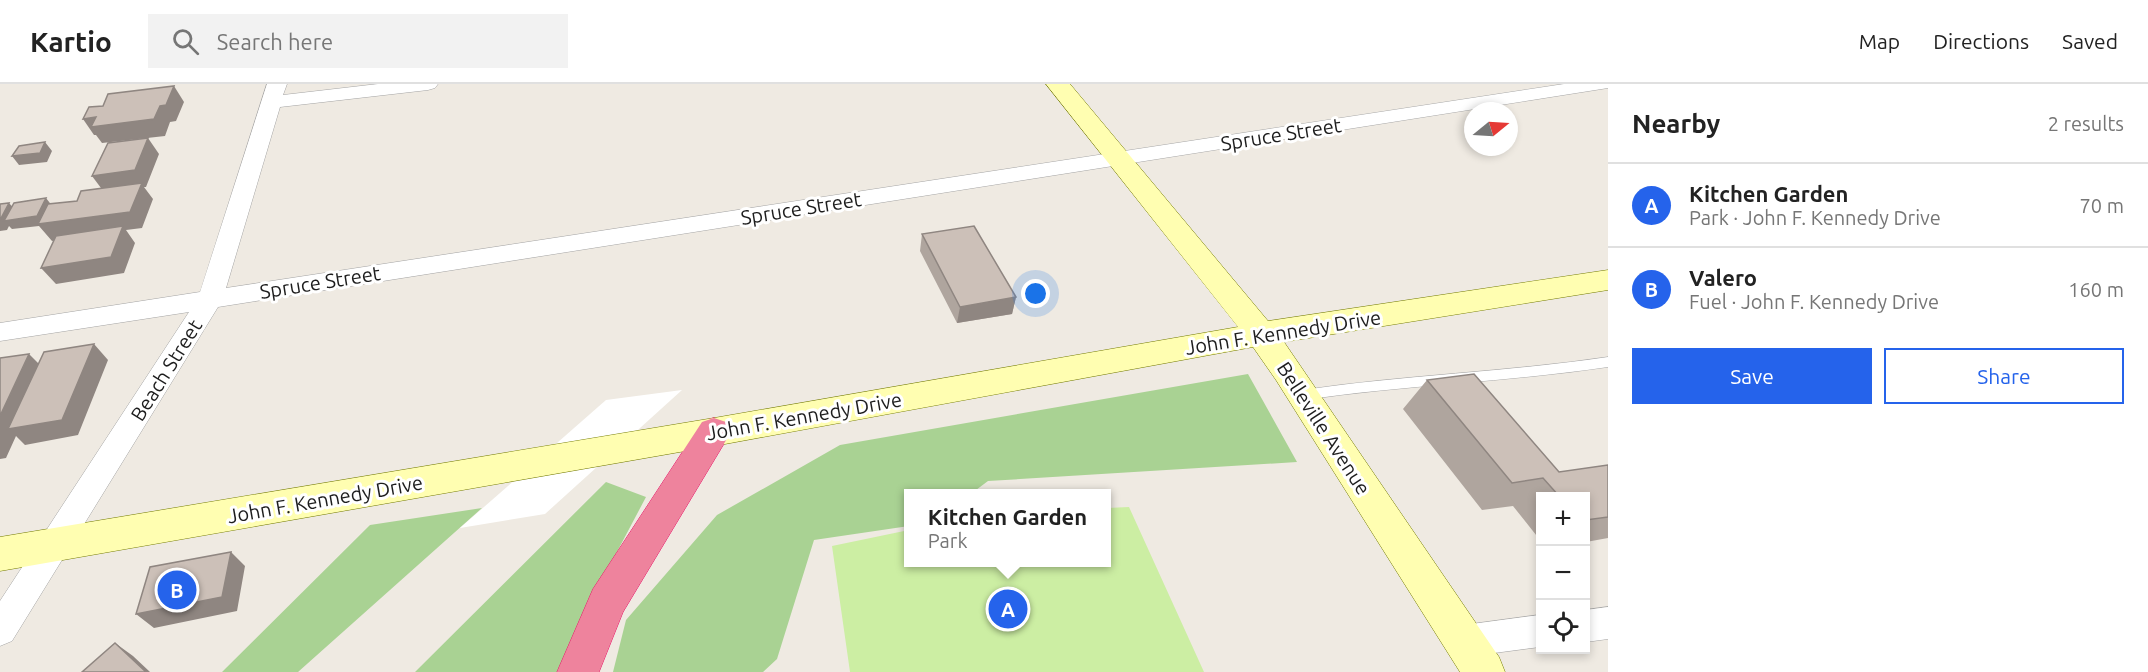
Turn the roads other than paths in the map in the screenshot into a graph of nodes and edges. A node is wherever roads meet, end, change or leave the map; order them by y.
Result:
1 (428, 84) edge
2 (1058, 84) edge
3 (1602, 84) edge
4 (274, 93) edge
5 (1119, 159) junction
6 (1608, 280) edge
7 (210, 299) junction
8 (0, 332) edge
9 (1261, 334) junction
10 (1608, 362) edge
11 (1303, 395) junction
12 (714, 432) junction
13 (55, 545) junction
14 (0, 554) edge
15 (1608, 623) edge
16 (1590, 625) edge
17 (0, 630) edge
18 (1536, 633) edge
19 (1474, 657) edge
20 (578, 672) edge

1 - 4 street
2 - 5 main road, Belleville Avenue
3 - 5 street, Spruce Street
4 - 7 street, Beach Street
5 - 7 street, Spruce Street
5 - 9 main road, Belleville Avenue
6 - 9 main road, John F. Kennedy Drive
7 - 8 street, Spruce Street
7 - 13 street, Beach Street
9 - 11 main road, Belleville Avenue
9 - 12 main road, John F. Kennedy Drive
10 - 11 lane
11 - 19 main road, Belleville Avenue
12 - 13 main road, John F. Kennedy Drive
12 - 20 highway
13 - 14 main road, John F. Kennedy Drive
13 - 17 street, Beach Street
15 - 16 street
18 - 19 street

